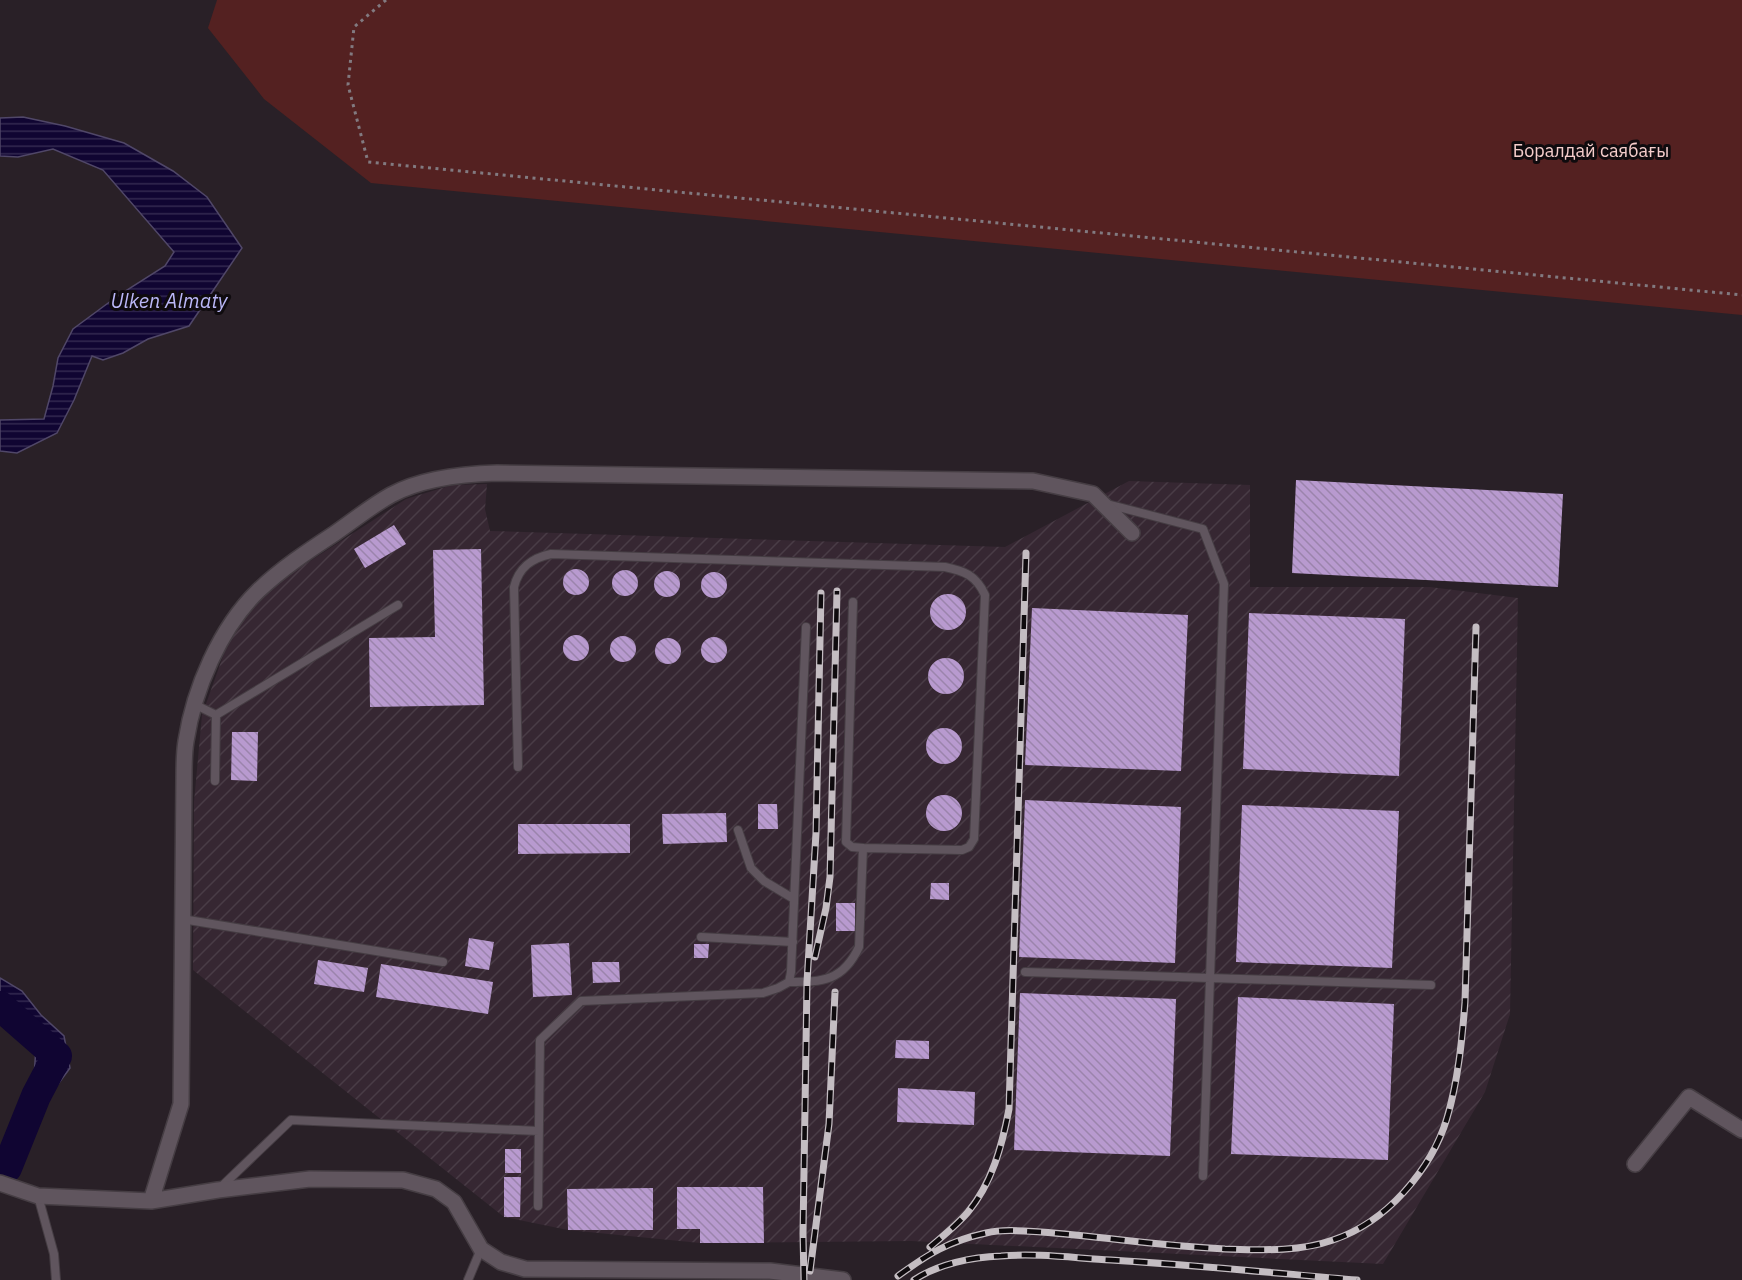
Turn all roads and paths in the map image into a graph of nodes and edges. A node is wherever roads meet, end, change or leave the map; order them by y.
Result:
1 (386, 0) edge
2 (1742, 295) edge
3 (1102, 503) junction
4 (1132, 533) dead end
5 (853, 602) dead end
6 (398, 605) dead end
7 (806, 627) dead end
8 (194, 704) junction
9 (216, 715) junction
10 (518, 768) dead end
11 (215, 781) dead end
12 (738, 830) dead end
13 (863, 848) junction
14 (794, 899) junction
15 (182, 919) junction
16 (701, 937) dead end
17 (793, 942) junction
18 (443, 962) dead end
19 (1025, 972) dead end
20 (1210, 978) junction
21 (789, 982) junction
22 (1431, 985) dead end
23 (1742, 1130) edge
24 (539, 1131) junction
25 (1635, 1164) dead end
26 (1203, 1176) dead end
27 (0, 1183) edge
28 (218, 1190) junction
29 (38, 1196) junction
30 (151, 1202) junction
31 (538, 1206) dead end
32 (481, 1249) junction
33 (771, 1275) edge
34 (56, 1280) edge
35 (468, 1280) edge
36 (843, 1280) edge

1 - 2 path
3 - 4 street
3 - 8 street
3 - 20 lane
5 - 13 lane
6 - 9 lane
7 - 14 lane
8 - 9 lane
8 - 15 street
9 - 11 lane
10 - 13 lane
12 - 14 lane
13 - 21 lane
14 - 17 lane
15 - 18 lane
15 - 30 street
16 - 17 lane
17 - 21 lane
19 - 20 lane
20 - 22 lane
20 - 26 lane
21 - 24 lane
23 - 25 street
24 - 28 lane
24 - 31 lane
27 - 29 street
28 - 30 street
28 - 32 street
29 - 30 street
29 - 34 lane
32 - 33 street
32 - 35 lane
33 - 36 street

